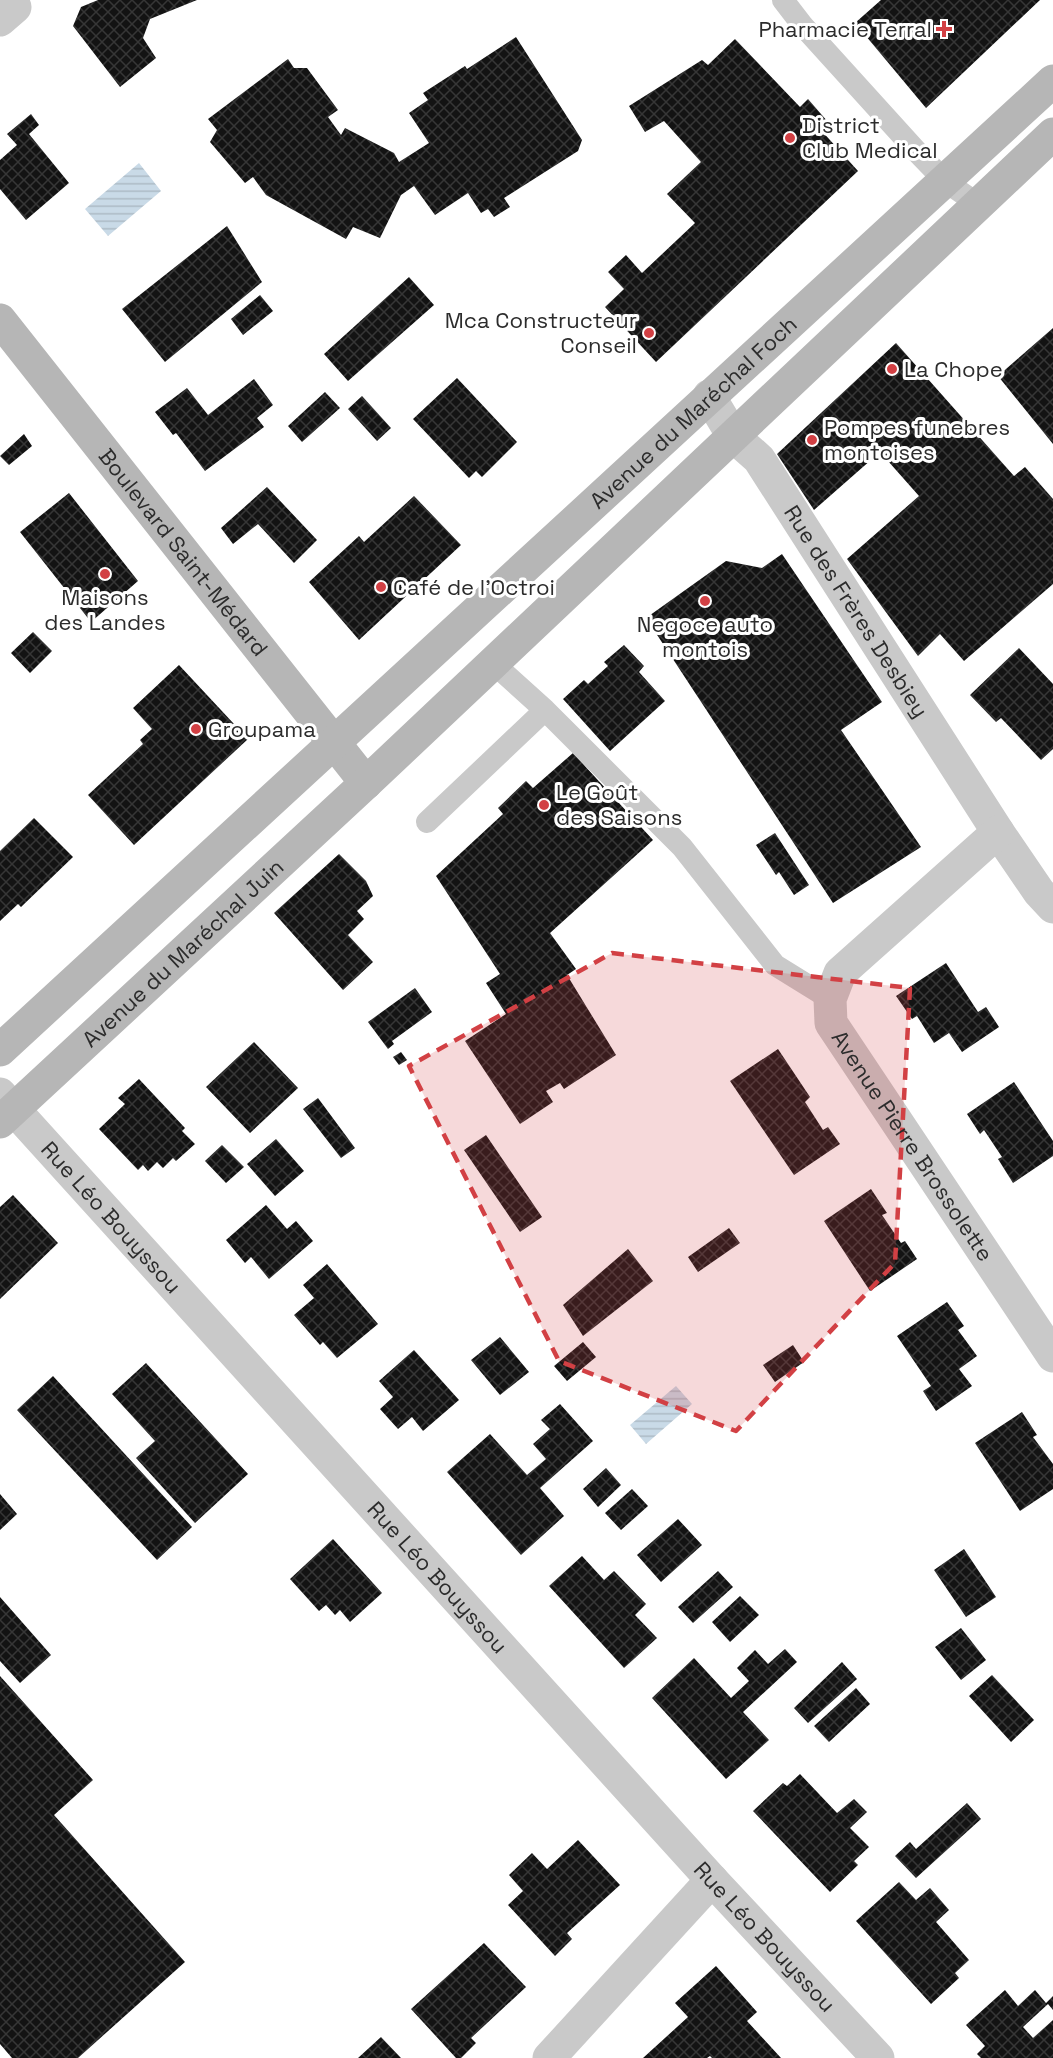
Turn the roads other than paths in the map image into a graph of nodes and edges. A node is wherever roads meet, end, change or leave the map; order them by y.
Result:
1 (11, 0) edge
2 (783, 0) edge
3 (0, 20) edge
4 (1053, 81) edge
5 (1053, 134) edge
6 (946, 182) junction
7 (978, 204) junction
8 (0, 320) edge
9 (708, 396) junction
10 (733, 436) junction
11 (493, 663) junction
12 (545, 710) junction
13 (333, 743) junction
14 (366, 783) junction
15 (427, 822) dead end
16 (998, 832) junction
17 (1053, 907) edge
18 (830, 999) junction
19 (0, 1050) edge
20 (5, 1108) edge
21 (1053, 1356) edge
22 (712, 1881) junction
23 (549, 2058) edge
24 (878, 2058) edge

1 - 3 street
2 - 6 lane
4 - 6 main road, Avenue du Maréchal Foch
5 - 7 main road, Avenue du Maréchal Foch
6 - 7 lane
6 - 9 main road, Avenue du Maréchal Foch
7 - 10 main road, Avenue du Maréchal Foch
8 - 13 main road, Boulevard Saint-Médard
9 - 10 street, Rue des Frères Desbiey
9 - 13 main road, Avenue du Maréchal Foch
10 - 11 main road, Avenue du Maréchal Foch
10 - 16 street, Rue des Frères Desbiey
11 - 12 lane
11 - 14 main road, Avenue du Maréchal Foch
12 - 15 lane
12 - 18 lane
13 - 14 main road, Boulevard Saint-Médard
13 - 19 main road
14 - 20 main road, Avenue du Maréchal Juin
16 - 17 street
16 - 18 street, Avenue Pierre Brossolette
18 - 21 street, Avenue Pierre Brossolette
20 - 22 street, Rue Léo Bouyssou
22 - 23 street
22 - 24 street, Rue Léo Bouyssou

